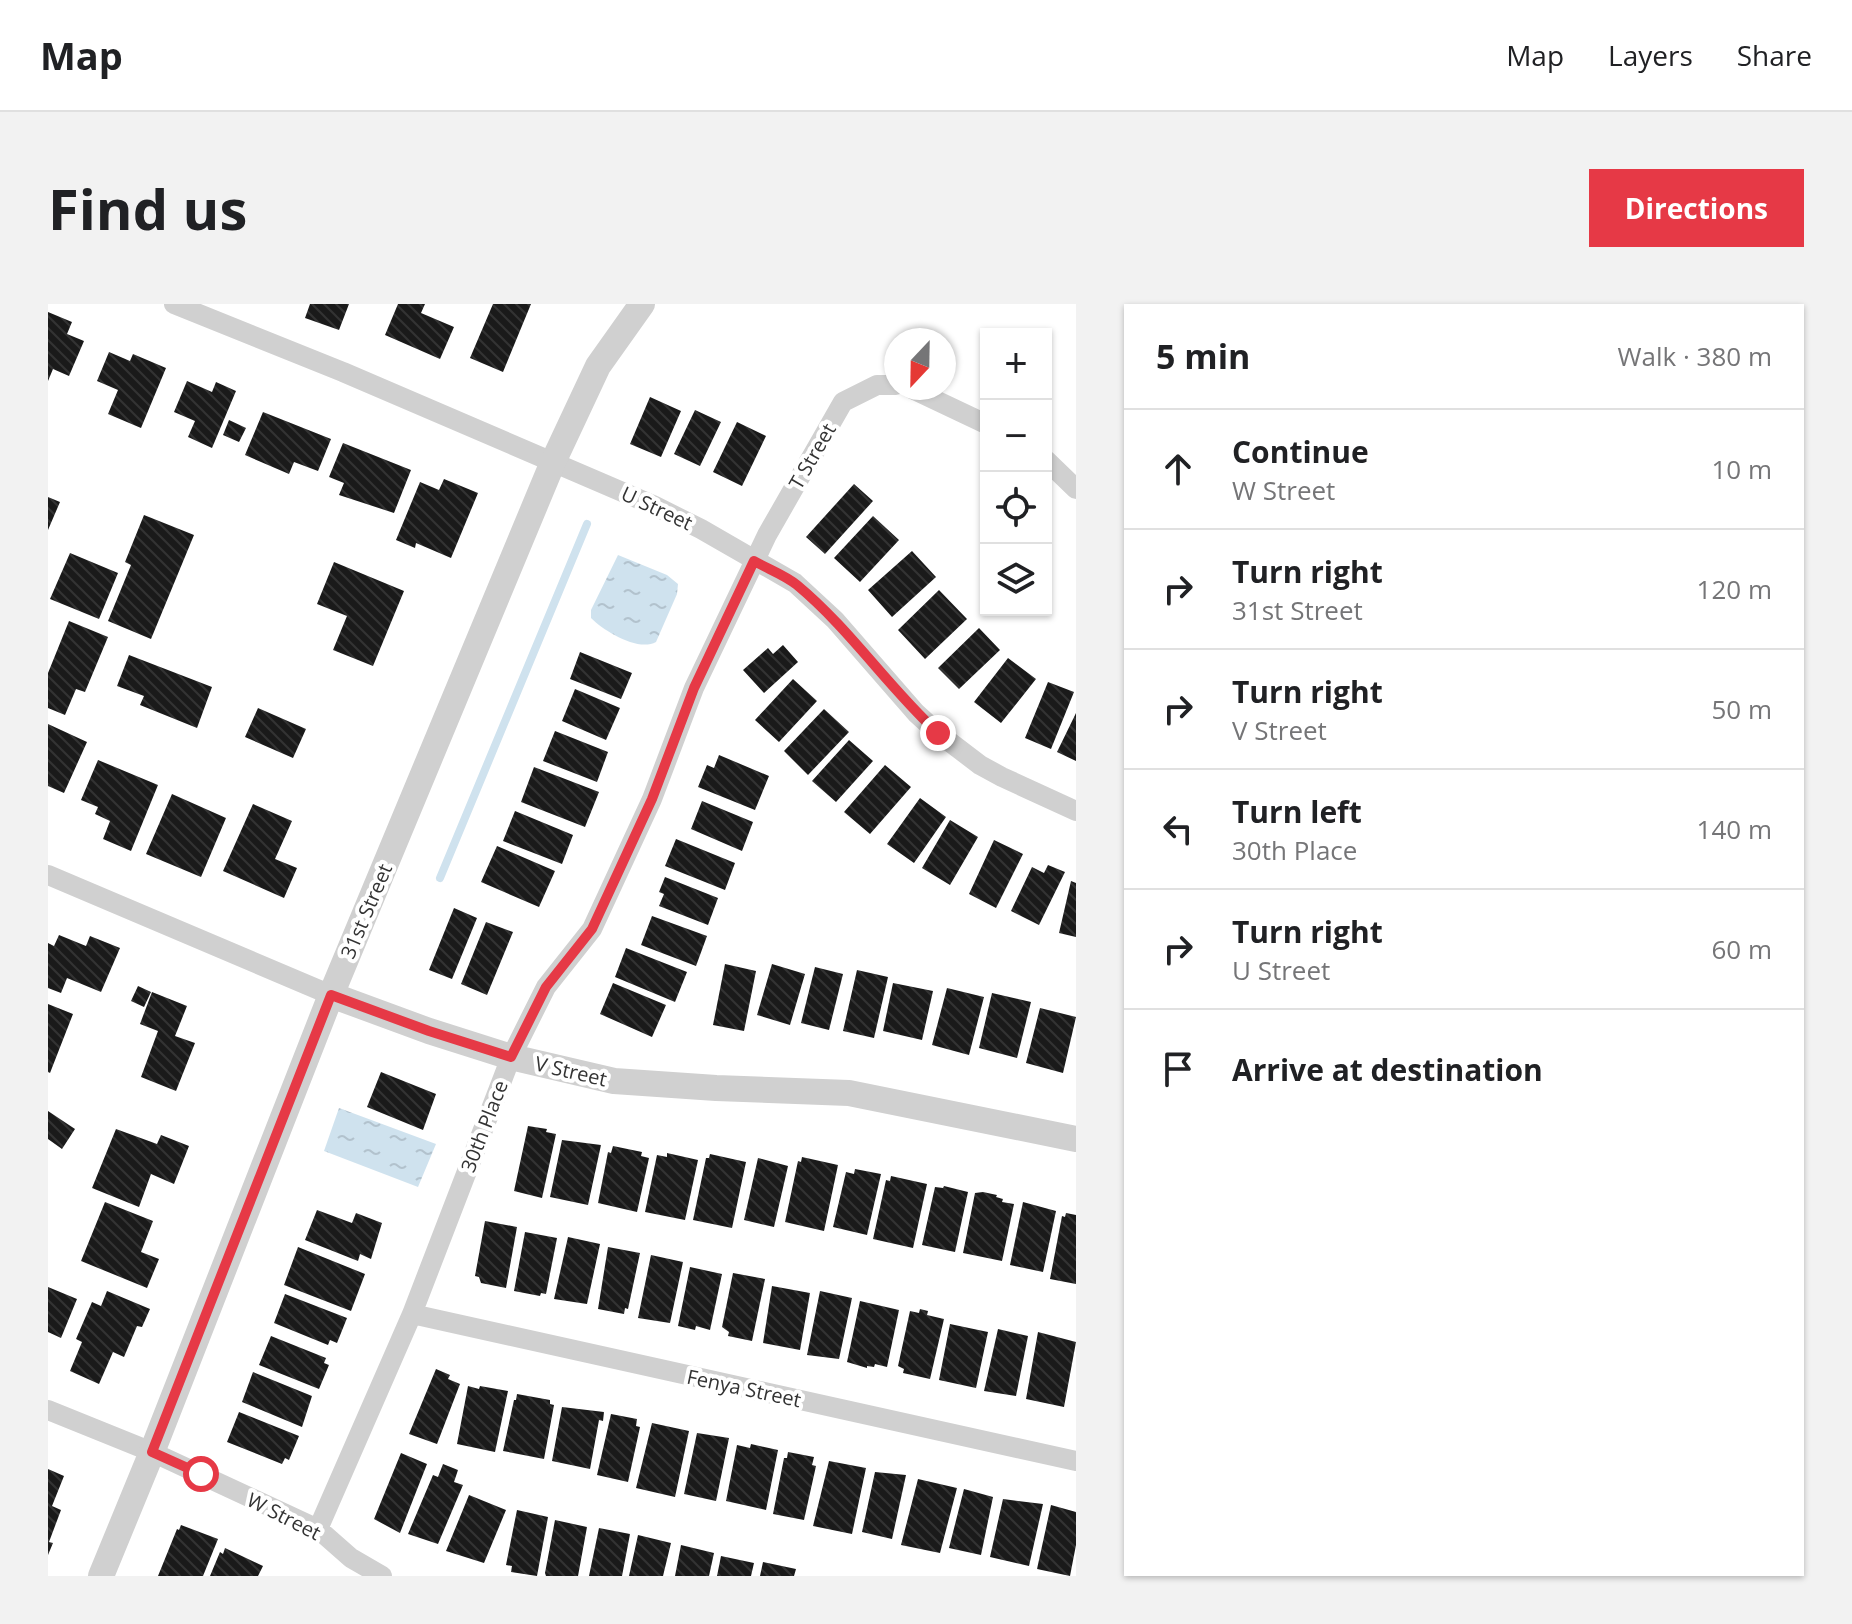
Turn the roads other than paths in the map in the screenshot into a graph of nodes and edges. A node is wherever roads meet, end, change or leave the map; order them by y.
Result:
1 (174, 304) edge
2 (642, 304) edge
3 (884, 385) edge
4 (935, 400) edge
5 (980, 421) edge
6 (553, 462) junction
7 (1052, 466) edge
8 (1076, 489) edge
9 (754, 561) junction
10 (1076, 811) edge
11 (48, 875) edge
12 (331, 995) junction
13 (511, 1057) junction
14 (1076, 1139) edge
15 (412, 1314) junction
16 (48, 1410) edge
17 (152, 1452) junction
18 (1076, 1461) edge
19 (318, 1529) junction
20 (101, 1576) edge
21 (382, 1576) edge

1 - 6 street, U Street
2 - 6 street, 31st Street
3 - 9 street, T Street
4 - 5 street
6 - 9 street, U Street
6 - 12 street, 31st Street
7 - 8 street
9 - 10 street, U Street
9 - 13 street, 30th Place
11 - 12 street, V Street
12 - 13 street, V Street
12 - 17 street, 31st Street
13 - 14 street, V Street
13 - 15 street, 30th Place
15 - 18 street, Fenya Street
15 - 19 street, 30th Place
16 - 17 street, W Street
17 - 19 street, W Street
17 - 20 street, 31st Street
19 - 21 street, W Street

